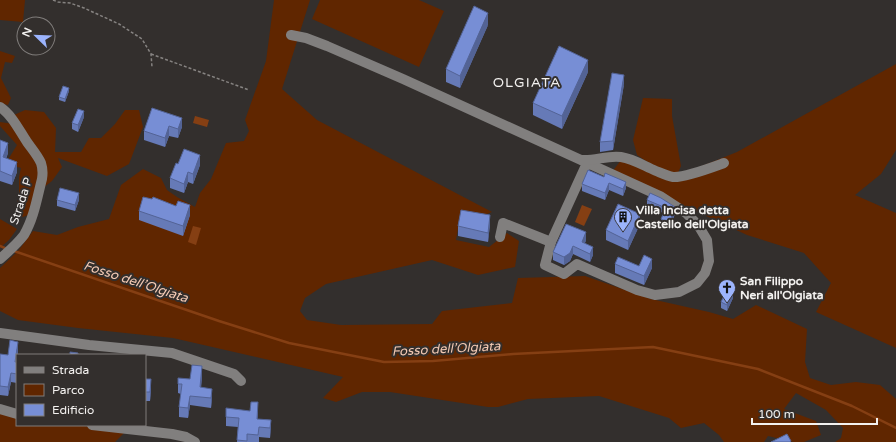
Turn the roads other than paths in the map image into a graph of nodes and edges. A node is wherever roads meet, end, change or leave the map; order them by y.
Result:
1 (291, 35) dead end
2 (0, 107) edge
3 (583, 161) junction
4 (724, 163) dead end
5 (500, 237) dead end
6 (551, 242) junction
7 (2, 258) edge
8 (0, 333) edge
9 (241, 381) dead end
10 (0, 409) edge
11 (16, 414) edge
12 (101, 426) edge
13 (195, 442) edge

1 - 3 street
2 - 7 street, Strada P
3 - 4 street
3 - 6 street
3 - 6 street
5 - 6 street
8 - 9 street
10 - 11 street
12 - 13 street

